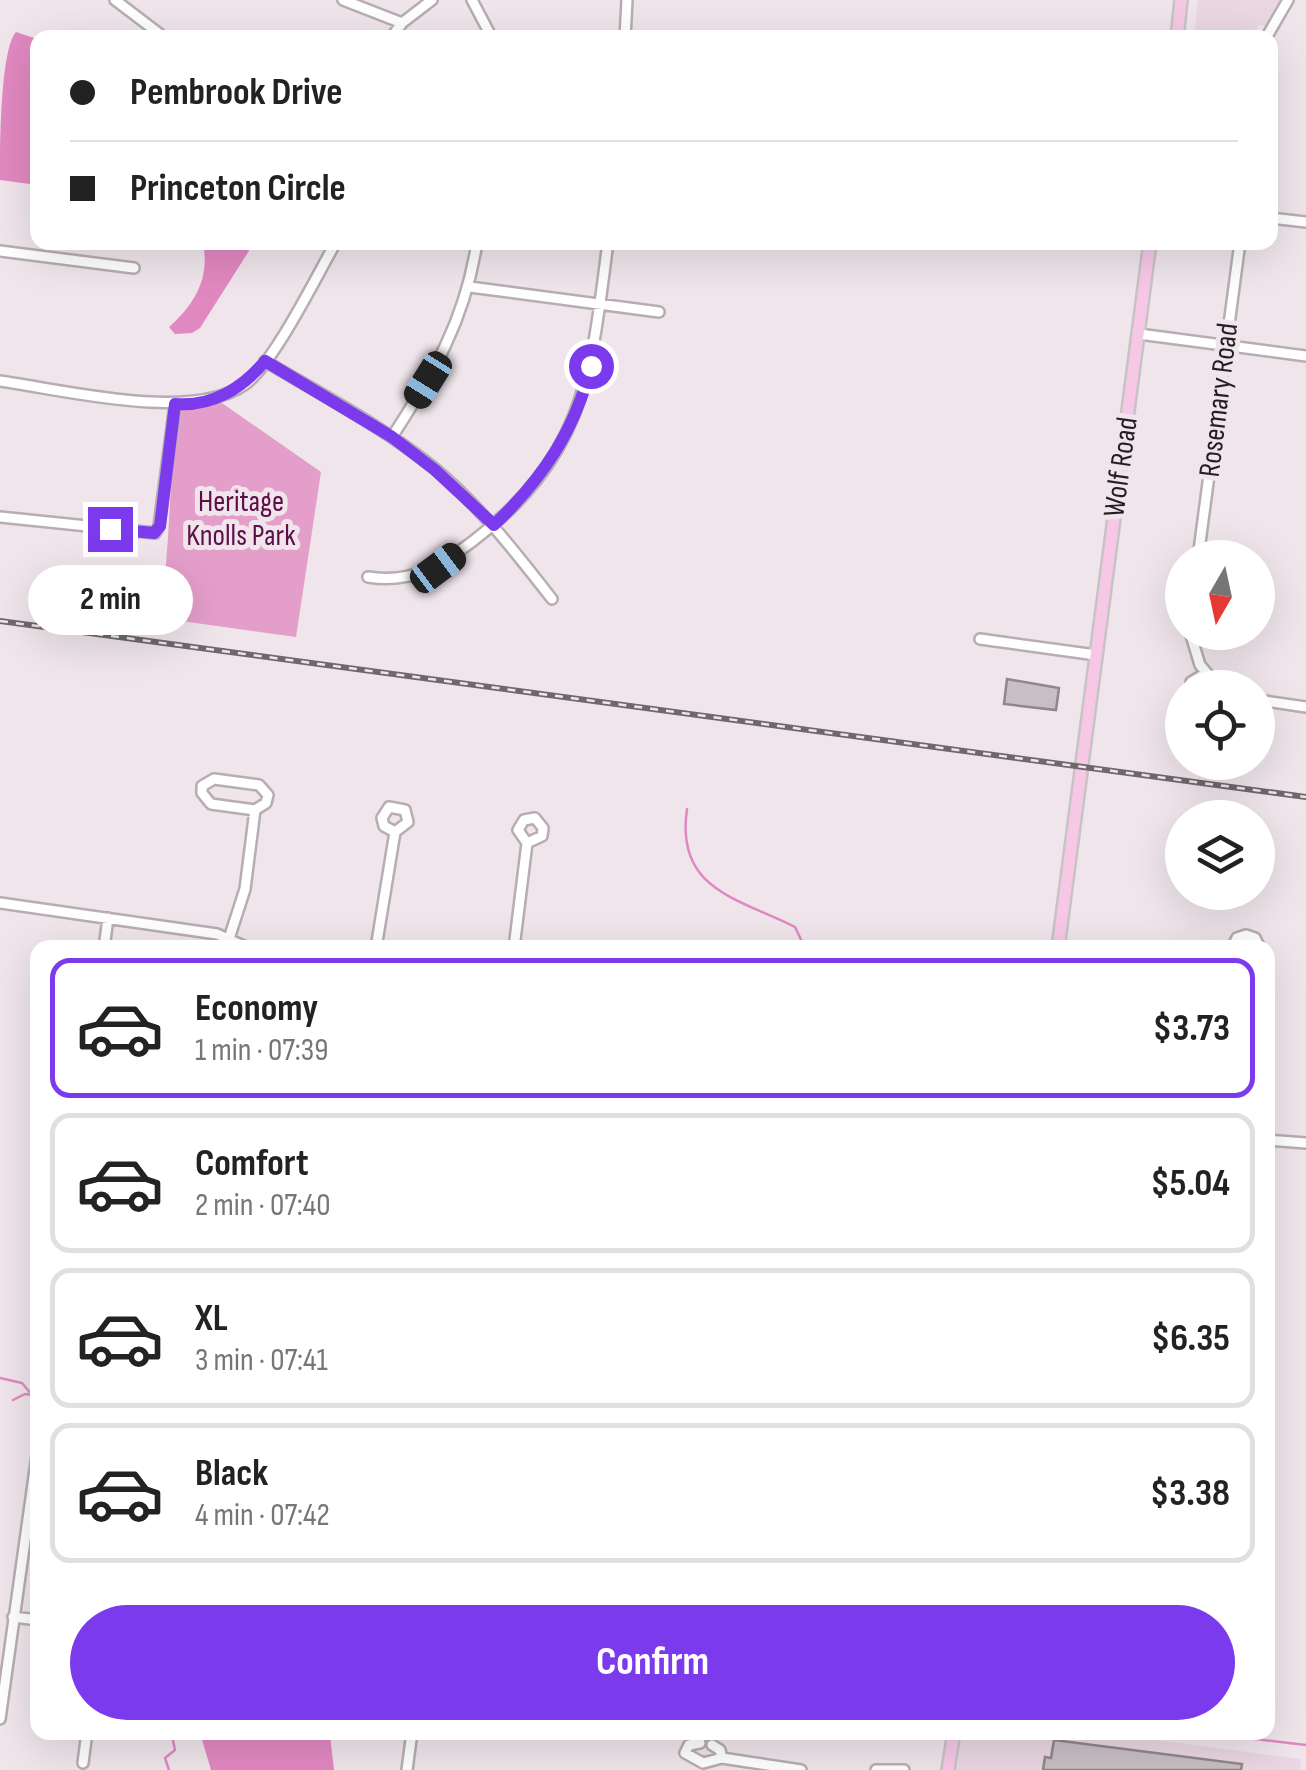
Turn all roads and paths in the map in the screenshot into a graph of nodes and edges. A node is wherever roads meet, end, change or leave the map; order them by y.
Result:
1 (115, 0) edge
2 (343, 0) edge
3 (432, 0) edge
4 (472, 0) edge
5 (628, 0) edge
6 (1181, 0) edge
7 (1288, 0) edge
8 (402, 23) junction
9 (153, 30) edge
10 (397, 30) edge
11 (488, 30) edge
12 (626, 30) edge
13 (1178, 30) edge
14 (1271, 30) edge
15 (1278, 219) edge
16 (1306, 222) edge
17 (0, 250) edge
18 (331, 250) edge
19 (476, 250) edge
20 (607, 250) edge
21 (1149, 250) edge
22 (1239, 250) edge
23 (134, 268) dead end
24 (470, 288) junction
25 (600, 304) junction
26 (659, 312) dead end
27 (1139, 334) junction
28 (1226, 346) junction
29 (1306, 356) edge
30 (265, 361) junction
31 (0, 382) edge
32 (175, 404) junction
33 (392, 437) junction
34 (0, 517) edge
35 (494, 525) junction
36 (1200, 540) edge
37 (368, 578) dead end
38 (552, 599) dead end
39 (980, 639) dead end
40 (1096, 655) junction
41 (1275, 702) edge
42 (1306, 706) edge
43 (254, 810) junction
44 (395, 832) dead end
45 (528, 843) dead end
46 (0, 903) edge
47 (108, 918) junction
48 (105, 940) edge
49 (214, 940) edge
50 (229, 940) edge
51 (377, 940) edge
52 (515, 940) edge
53 (1059, 940) edge
54 (1275, 1141) edge
55 (1306, 1143) edge
56 (30, 1504) edge
57 (14, 1617) junction
58 (30, 1619) edge
59 (0, 1719) edge
60 (86, 1740) edge
61 (411, 1740) edge
62 (953, 1740) edge
63 (700, 1743) dead end
64 (712, 1745) dead end
65 (722, 1758) junction
66 (83, 1763) dead end
67 (703, 1767) edge
68 (407, 1770) edge
69 (801, 1770) edge
70 (876, 1770) edge
71 (904, 1770) edge
72 (948, 1770) edge

1 - 9 street
2 - 8 street
3 - 8 street
4 - 11 street
5 - 12 street
6 - 13 main road
7 - 14 street
8 - 10 street
15 - 16 street
17 - 23 street
18 - 30 street
19 - 24 street
20 - 25 street
21 - 27 main road, Wolf Road
22 - 28 street, Rosemary Road
24 - 25 street
24 - 33 street
25 - 26 street
25 - 35 street
27 - 28 street
27 - 40 main road, Wolf Road
28 - 29 street
28 - 36 street, Rosemary Road
30 - 32 street
30 - 33 street
31 - 32 street
32 - 34 street
33 - 35 street
35 - 37 street
35 - 38 street
39 - 40 street
40 - 53 main road, Wolf Road
41 - 42 street
43 - 43 street
43 - 50 street
44 - 51 street
45 - 52 street
46 - 47 street
47 - 48 street
47 - 49 street
54 - 55 street
56 - 57 street
57 - 58 street
57 - 59 street
60 - 66 street
61 - 68 street
62 - 72 main road
63 - 67 street
64 - 65 street
65 - 67 street
65 - 69 street
70 - 71 street

